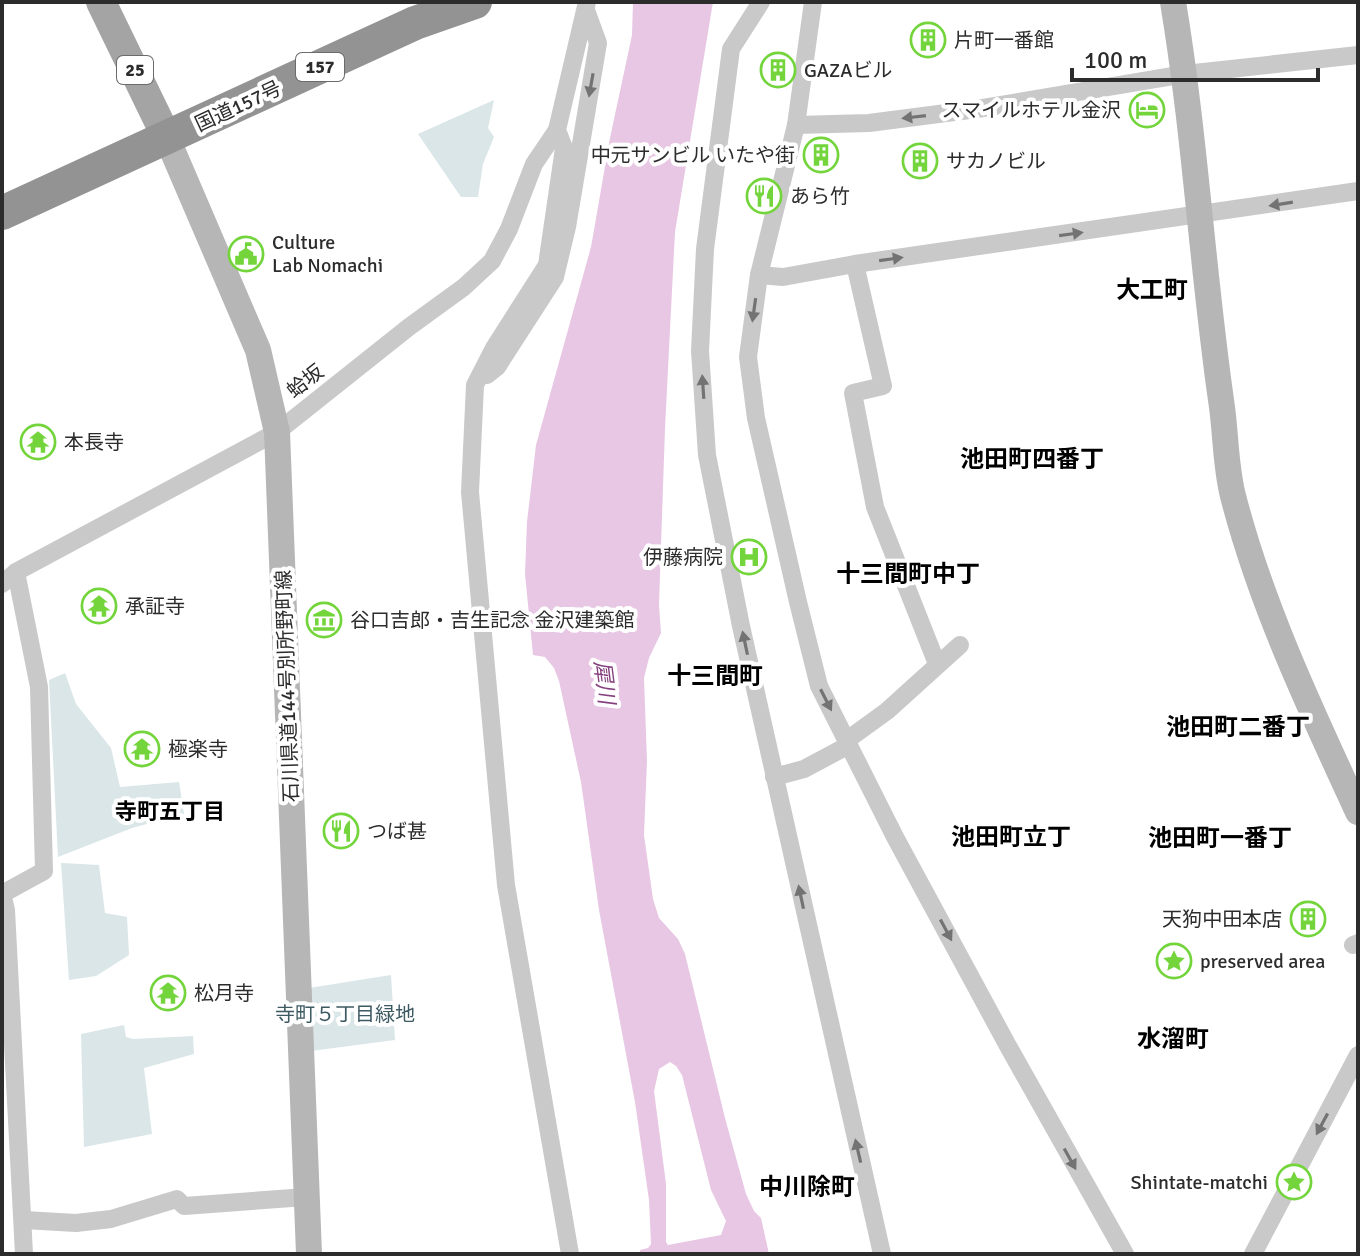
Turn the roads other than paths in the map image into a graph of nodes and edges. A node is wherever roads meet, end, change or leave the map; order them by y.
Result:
1 (101, 2) edge
2 (475, 2) edge
3 (761, 2) edge
4 (813, 2) edge
5 (1173, 2) edge
6 (586, 6) edge
7 (1358, 55) edge
8 (1185, 74) junction
9 (796, 125) junction
10 (557, 130) junction
11 (167, 138) junction
12 (1358, 191) edge
13 (2, 213) edge
14 (1199, 215) junction
15 (855, 264) junction
16 (759, 275) junction
17 (475, 385) junction
18 (277, 432) junction
19 (9, 578) edge
20 (960, 645) dead end
21 (937, 664) junction
22 (848, 742) junction
23 (774, 777) junction
24 (1358, 812) edge
25 (2, 894) edge
26 (1358, 1055) edge
27 (306, 1197) junction
28 (24, 1220) junction
29 (24, 1254) edge
30 (309, 1254) edge
31 (570, 1254) edge
32 (882, 1254) edge
33 (1125, 1254) edge
34 (1253, 1254) edge

1 - 11 main road, 25
2 - 11 highway, 国道157号 / 157
23 -> 3 street
4 - 9 street
5 - 8 main road
6 - 10 street
6 -> 17 street
7 - 8 street
8 -> 9 street
8 - 14 main road
9 - 16 street
10 - 17 street
10 - 18 street, 蛤坂
11 - 13 highway, 国道157号 / 157
11 - 18 main road, 石川県道144号別所野町線
12 -> 14 street
15 -> 14 street
14 - 24 main road
15 - 16 street
15 - 21 street
16 -> 22 street
17 - 31 street
18 - 19 street, 蛤坂
18 - 27 main road, 石川県道144号別所野町線
19 - 25 street
20 - 21 street
21 - 22 street
22 - 23 street
22 -> 33 street
32 -> 23 street
25 - 28 street
26 -> 34 street
27 - 28 street
27 - 30 main road, 石川県道144号別所野町線
28 - 29 street

